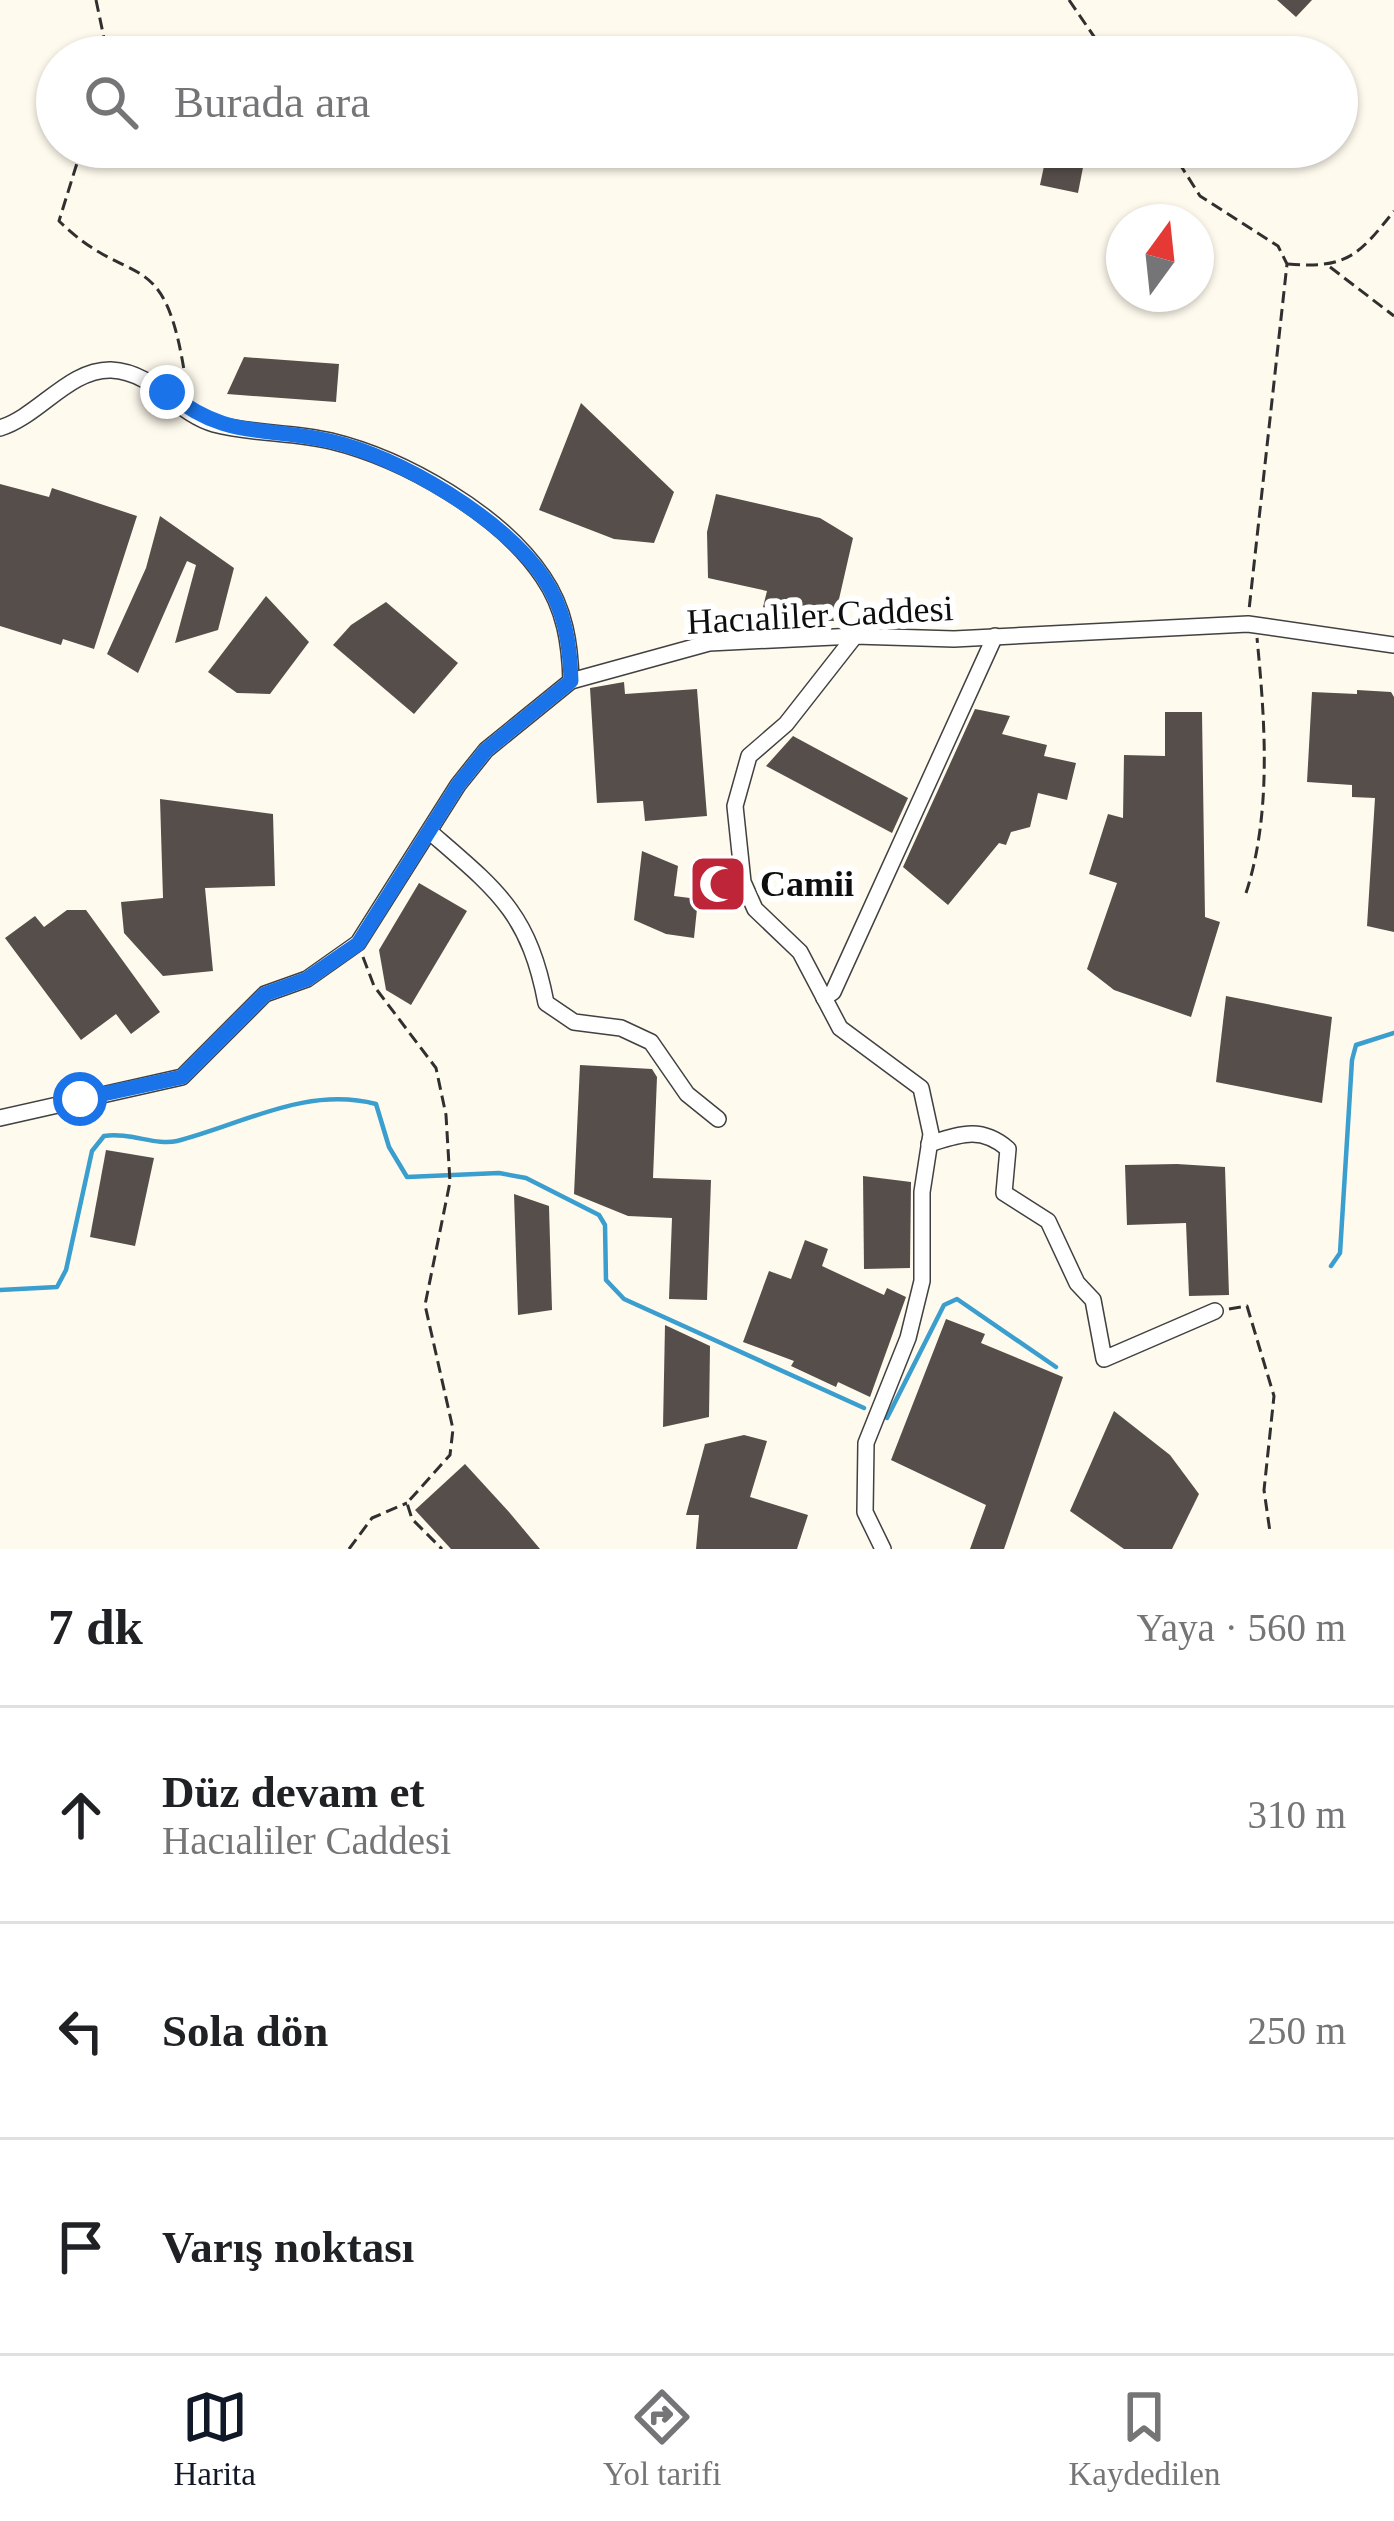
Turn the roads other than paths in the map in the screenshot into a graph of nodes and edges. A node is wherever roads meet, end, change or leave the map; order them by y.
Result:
1 (0, 428) edge
2 (855, 636) junction
3 (995, 636) junction
4 (1394, 645) edge
5 (571, 681) junction
6 (430, 832) junction
7 (824, 998) junction
8 (0, 1118) edge
9 (718, 1119) dead end
10 (929, 1144) junction
11 (1215, 1311) road end
12 (884, 1549) edge

1 - 5 street
2 - 3 street, Hacıaliler Caddesi
2 - 5 street, Hacıaliler Caddesi
2 - 7 street
3 - 4 street, Hacıaliler Caddesi
3 - 7 street
5 - 6 street, Hacıaliler Caddesi
6 - 8 street, Hacıaliler Caddesi
6 - 9 street
7 - 10 street
10 - 11 street
10 - 12 street

